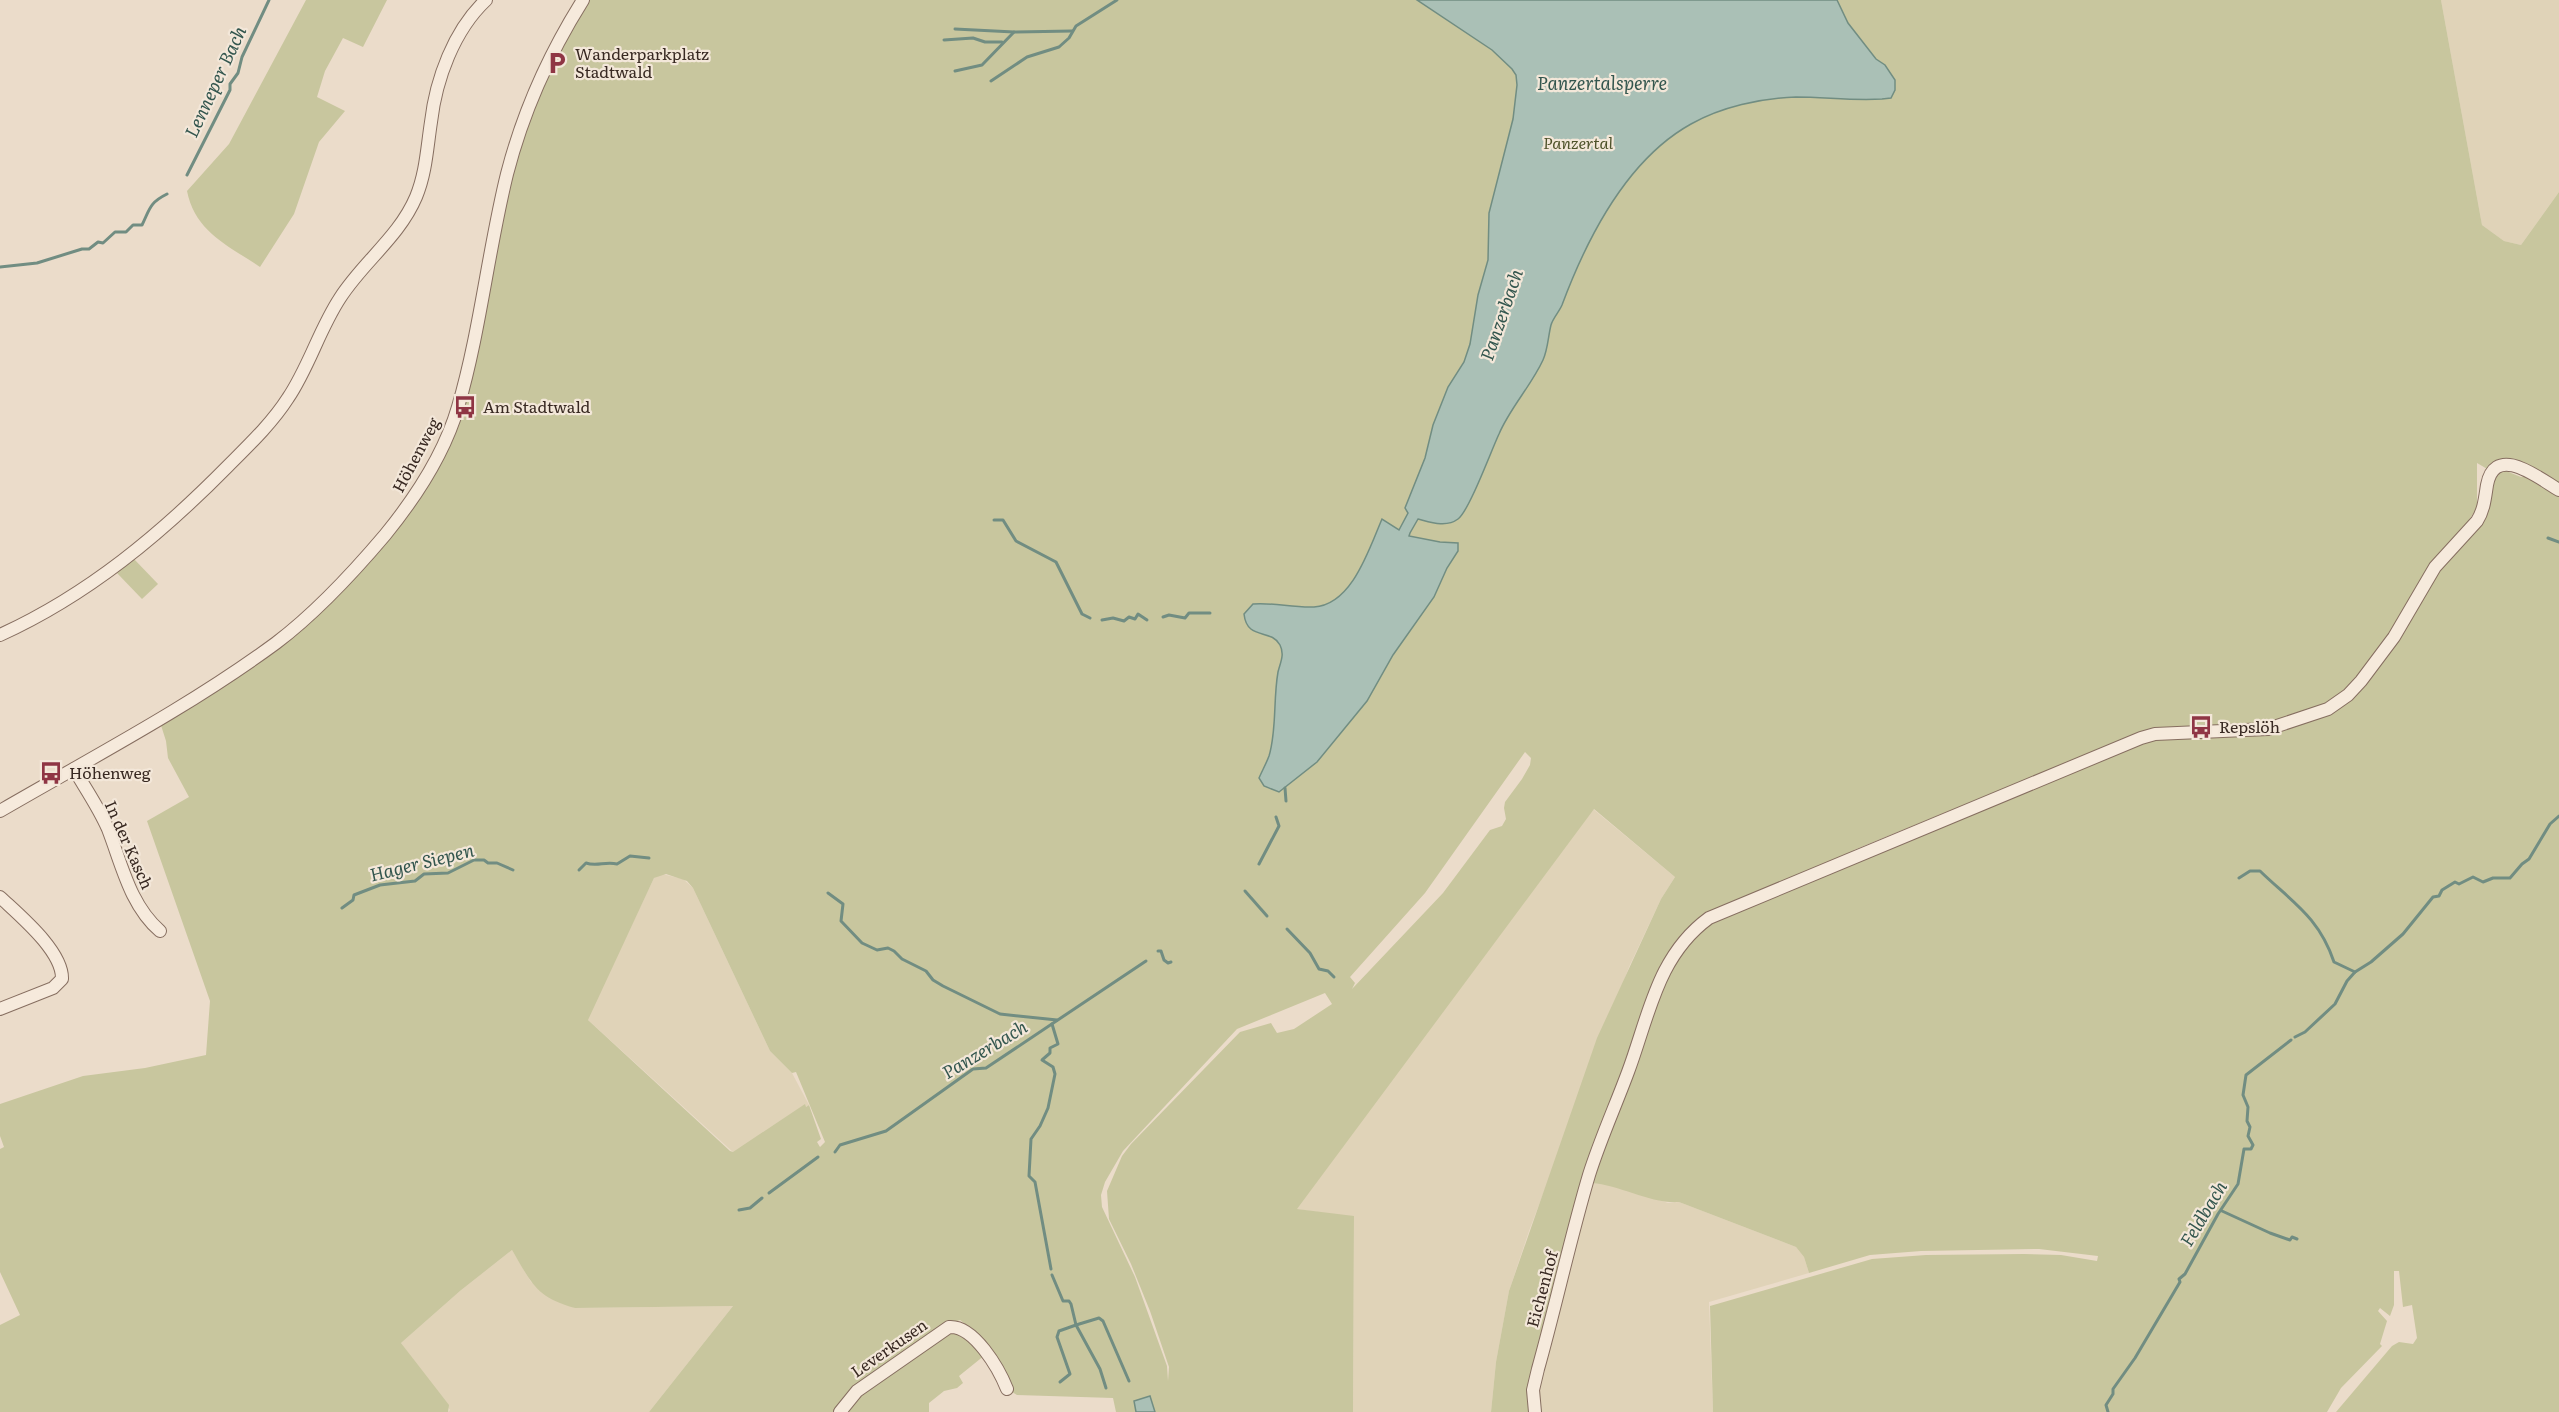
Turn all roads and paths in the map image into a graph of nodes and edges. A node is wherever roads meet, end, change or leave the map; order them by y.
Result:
1 (486, 0) edge
2 (582, 0) edge
3 (2559, 490) edge
4 (0, 635) edge
5 (74, 769) junction
6 (0, 811) edge
7 (0, 897) edge
8 (160, 931) dead end
9 (0, 1009) edge
10 (1007, 1389) dead end
11 (840, 1412) edge
12 (1535, 1412) edge

1 - 4 street
2 - 5 street, Höhenweg
3 - 12 street, Eichenhof
5 - 6 street, Höhenweg
5 - 8 street, In der Kasch
7 - 9 street
10 - 11 street, Leverkusen

